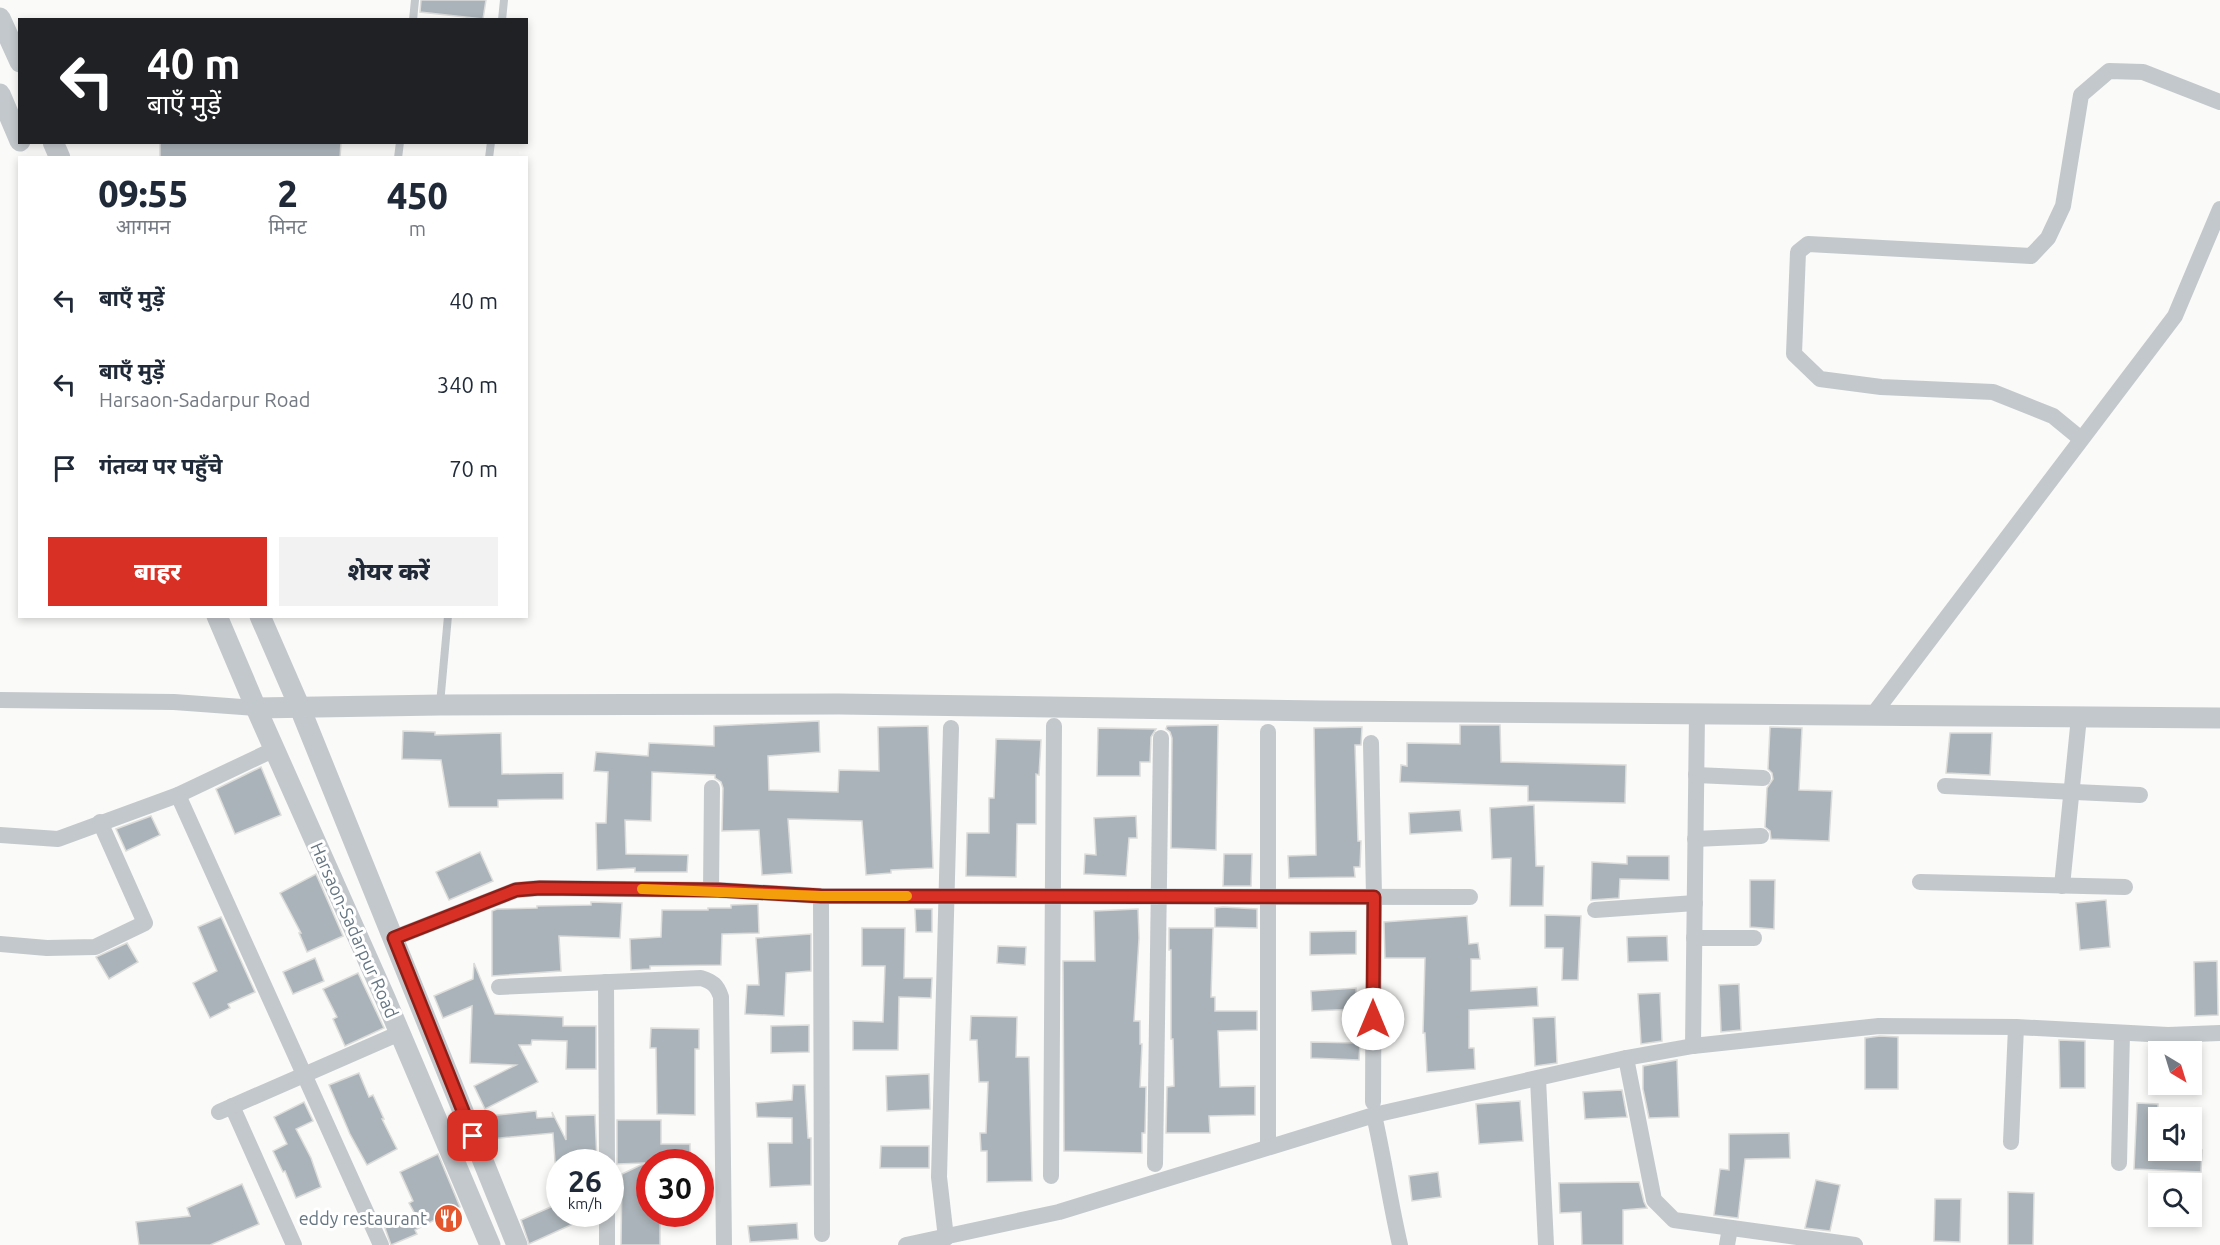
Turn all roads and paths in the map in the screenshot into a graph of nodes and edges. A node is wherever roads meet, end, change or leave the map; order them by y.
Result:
1 (415, 0) edge
2 (504, 0) edge
3 (0, 18) edge
4 (413, 18) edge
5 (502, 18) edge
6 (18, 58) edge
7 (2220, 102) edge
8 (6, 104) edge
9 (18, 137) edge
10 (2220, 209) edge
11 (2081, 439) junction
12 (218, 618) edge
13 (261, 618) edge
14 (448, 618) edge
15 (0, 700) edge
16 (440, 705) junction
17 (255, 708) junction
18 (300, 708) junction
19 (1697, 712) junction
20 (1872, 716) junction
21 (2079, 717) junction
22 (2220, 718) edge
23 (1054, 726) dead end
24 (951, 728) dead end
25 (1268, 732) dead end
26 (1161, 738) dead end
27 (1371, 743) dead end
28 (275, 749) junction
29 (1696, 775) junction
30 (1763, 778) dead end
31 (1945, 786) dead end
32 (712, 788) dead end
33 (2071, 792) junction
34 (178, 795) junction
35 (2140, 795) dead end
36 (100, 822) junction
37 (0, 835) edge
38 (1761, 836) dead end
39 (1695, 839) junction
40 (1920, 882) dead end
41 (2062, 886) junction
42 (2125, 887) dead end
43 (711, 890) junction
44 (821, 896) junction
45 (948, 896) junction
46 (1053, 896) junction
47 (1159, 896) junction
48 (1268, 897) junction
49 (1374, 897) junction
50 (1470, 897) dead end
51 (1695, 903) junction
52 (1595, 909) dead end
53 (394, 938) junction
54 (1694, 938) junction
55 (1754, 938) dead end
56 (0, 944) edge
57 (606, 982) junction
58 (499, 987) dead end
59 (2016, 1027) junction
60 (400, 1033) junction
61 (2122, 1033) junction
62 (2220, 1033) edge
63 (1693, 1046) junction
64 (1626, 1058) junction
65 (304, 1075) junction
66 (1538, 1079) junction
67 (1374, 1109) junction
68 (2011, 1142) dead end
69 (1268, 1147) junction
70 (607, 1149) edge
71 (2119, 1163) dead end
72 (1155, 1164) dead end
73 (1051, 1176) dead end
74 (607, 1227) edge
75 (1730, 1228) junction
76 (822, 1234) dead end
77 (946, 1238) junction
78 (1817, 1242) edge
79 (294, 1245) edge
80 (381, 1245) edge
81 (490, 1245) edge
82 (517, 1245) edge
83 (607, 1245) edge
84 (724, 1245) edge
85 (906, 1245) edge
86 (1400, 1245) edge
87 (1546, 1245) edge
88 (1727, 1245) edge
89 (1856, 1245) edge

1 - 4 lane
2 - 5 lane
3 - 6 street
7 - 11 street
8 - 9 street
10 - 11 street
11 - 20 street
12 - 17 street, Harsaon-Sadarpur Road
13 - 18 street, Harsaon-Sadarpur Road
14 - 16 lane
15 - 17 street
16 - 18 street
16 - 19 street
17 - 18 street
17 - 28 street, Harsaon-Sadarpur Road
18 - 53 street, Harsaon-Sadarpur Road
19 - 20 street
19 - 29 street
20 - 21 street
21 - 22 street
21 - 33 street
23 - 46 street
24 - 45 street
25 - 48 street
26 - 47 street
27 - 49 street
28 - 34 street
28 - 60 street, Harsaon-Sadarpur Road
29 - 30 street
29 - 39 street
31 - 33 street
32 - 43 street
33 - 35 street
33 - 41 street
34 - 36 street
34 - 65 street
36 - 37 street
36 - 56 street
38 - 39 street
39 - 51 street
40 - 41 street
41 - 42 street
43 - 44 street
43 - 53 street
44 - 45 street
44 - 76 street
45 - 46 street
45 - 77 street
46 - 47 street
46 - 73 street
47 - 48 street
47 - 72 street
48 - 49 street
48 - 69 street
49 - 50 street
49 - 67 street
51 - 52 street
51 - 54 street
53 - 82 street, Harsaon-Sadarpur Road
54 - 55 street
54 - 63 street
57 - 58 street
57 - 70 street
57 - 84 street
59 - 61 street
59 - 63 street
59 - 68 street
60 - 65 street
60 - 81 street, Harsaon-Sadarpur Road
61 - 62 street
61 - 71 street
63 - 64 street
64 - 66 street
64 - 75 street
65 - 79 street
65 - 80 street
66 - 67 street
66 - 87 street
67 - 69 street
67 - 86 street
69 - 77 street
74 - 83 street
75 - 78 street
75 - 88 street
77 - 85 street
78 - 89 street

